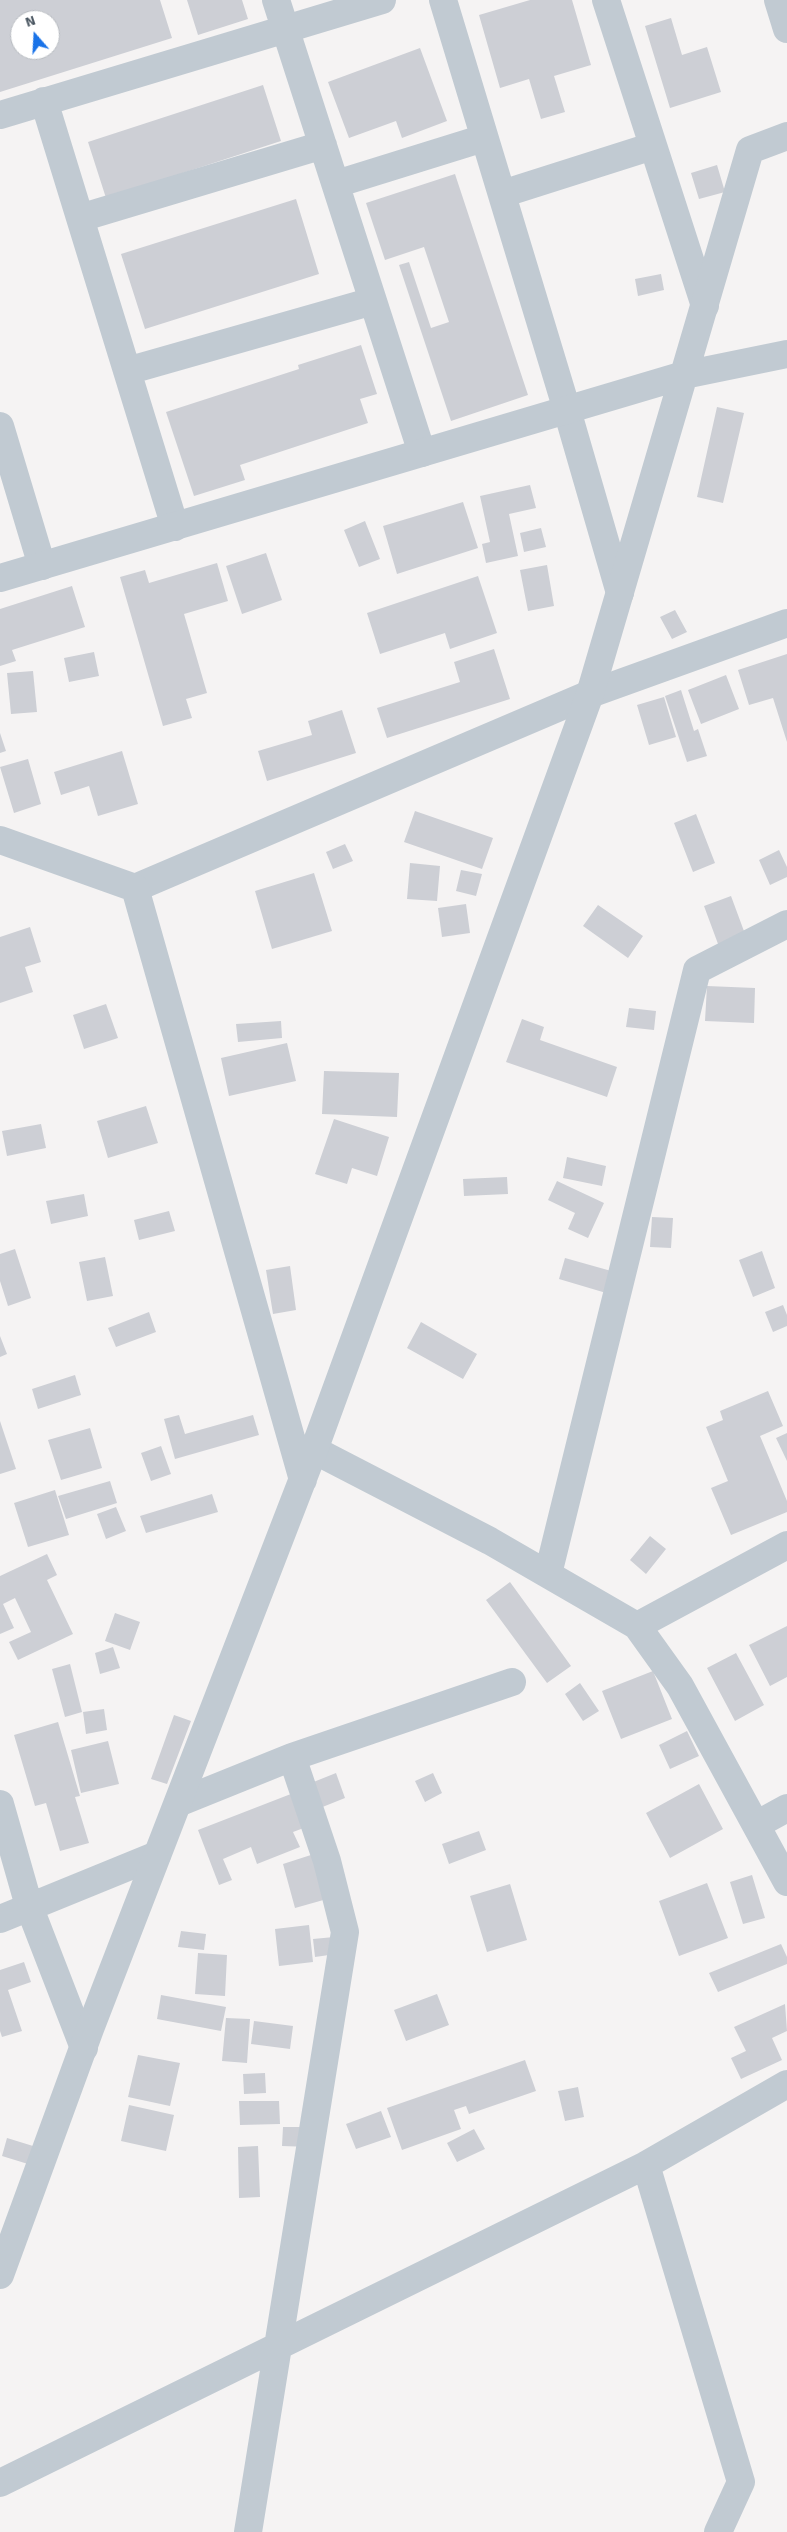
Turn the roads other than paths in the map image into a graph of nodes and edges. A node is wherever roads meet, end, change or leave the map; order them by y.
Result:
1 (276, 0) edge
2 (382, 0) edge
3 (443, 0) edge
4 (606, 0) edge
5 (778, 0) edge
6 (285, 28) junction
7 (787, 29) edge
8 (44, 101) junction
9 (0, 115) edge
10 (787, 136) edge
11 (484, 138) junction
12 (323, 145) junction
13 (653, 146) junction
14 (336, 184) junction
15 (502, 194) junction
16 (80, 218) junction
17 (373, 301) junction
18 (705, 306) junction
19 (787, 354) edge
20 (127, 371) junction
21 (684, 375) junction
22 (567, 410) junction
23 (0, 426) edge
24 (422, 453) junction
25 (175, 526) junction
26 (42, 566) junction
27 (0, 578) edge
28 (620, 594) junction
29 (787, 623) edge
30 (590, 694) junction
31 (0, 840) edge
32 (135, 888) junction
33 (787, 924) edge
34 (314, 1450) junction
35 (303, 1480) junction
36 (787, 1545) edge
37 (548, 1574) junction
38 (637, 1626) junction
39 (512, 1682) dead end
40 (292, 1757) junction
41 (178, 1803) junction
42 (0, 1804) edge
43 (787, 1808) edge
44 (756, 1825) junction
45 (158, 1855) junction
46 (787, 1882) edge
47 (29, 1906) junction
48 (0, 1919) edge
49 (84, 2048) junction
50 (787, 2084) edge
51 (646, 2165) junction
52 (0, 2275) edge
53 (278, 2346) junction
54 (0, 2483) edge
55 (248, 2532) edge
56 (718, 2532) edge

1 - 6 street
2 - 6 street
3 - 11 street
4 - 13 street
5 - 7 street
6 - 8 street
6 - 12 street
8 - 9 street
8 - 16 street
10 - 18 street
11 - 14 street
11 - 15 street
12 - 14 street
12 - 16 street
13 - 15 street
13 - 18 street
14 - 17 street
15 - 22 street
16 - 20 street
17 - 20 street
17 - 24 street
18 - 21 street
19 - 21 street
20 - 25 street
21 - 22 street
21 - 28 street
22 - 24 street
22 - 28 street
23 - 26 street
24 - 25 street
25 - 26 street
26 - 27 street
28 - 30 street
29 - 30 street
30 - 32 street
30 - 34 street
31 - 32 street
32 - 35 street
33 - 37 street
34 - 35 street
34 - 37 street
35 - 41 street
36 - 38 street
37 - 38 street
38 - 44 street
39 - 40 street
40 - 41 street
40 - 53 street
41 - 45 street
42 - 47 street
43 - 44 street
44 - 46 street
45 - 47 street
45 - 49 street
47 - 48 street
47 - 49 street
49 - 52 street
50 - 51 street
51 - 53 street
51 - 56 street
53 - 54 street
53 - 55 street

